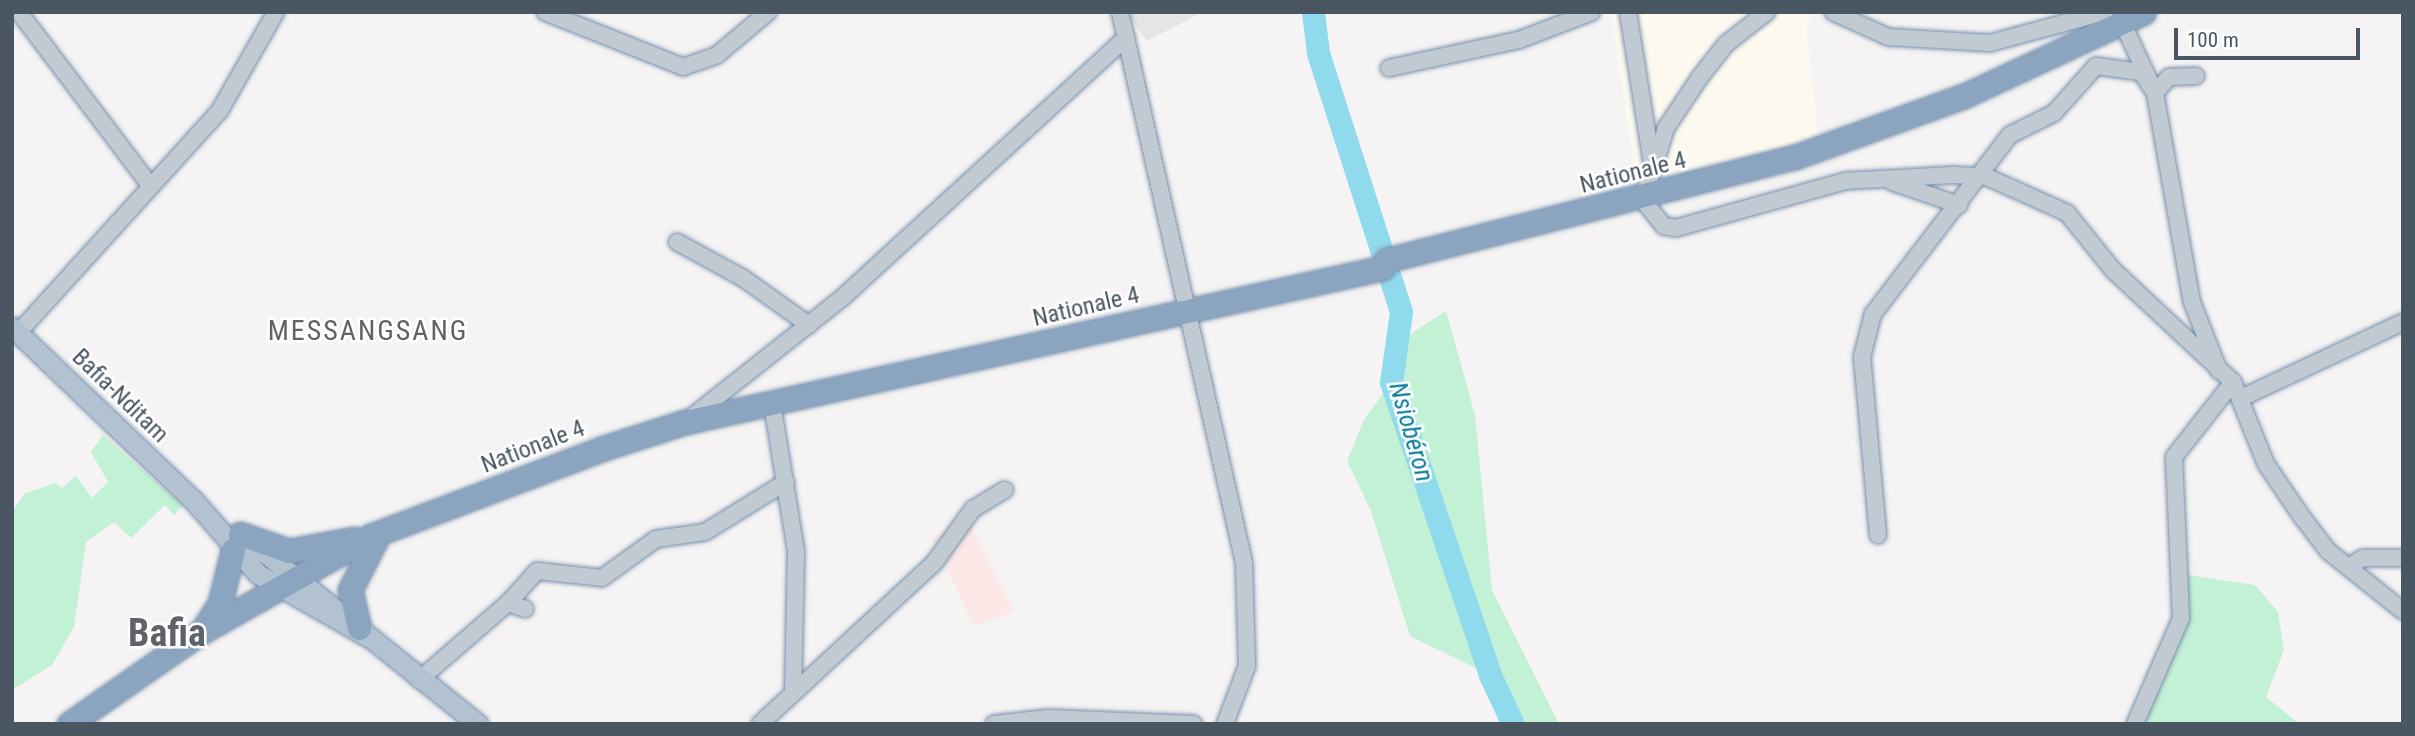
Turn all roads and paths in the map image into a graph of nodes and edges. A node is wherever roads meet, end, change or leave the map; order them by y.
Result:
1 (19, 12) edge
2 (276, 12) edge
3 (545, 12) edge
4 (768, 12) edge
5 (1120, 12) edge
6 (1592, 12) edge
7 (1628, 12) edge
8 (1767, 12) edge
9 (1833, 12) edge
10 (2144, 12) edge
11 (2113, 19) edge
12 (1126, 38) junction
13 (1389, 68) dead end
14 (2196, 76) dead end
15 (2155, 93) junction
16 (1653, 170) junction
17 (1974, 175) junction
18 (1889, 181) junction
19 (150, 185) junction
20 (1642, 199) junction
21 (1959, 205) junction
22 (677, 242) dead end
23 (1184, 311) junction
24 (2403, 323) edge
25 (809, 325) junction
26 (15, 330) edge
27 (2226, 378) junction
28 (2241, 398) junction
29 (772, 403) junction
30 (685, 422) junction
31 (786, 482) junction
32 (1005, 490) dead end
33 (375, 534) junction
34 (1878, 535) dead end
35 (237, 542) junction
36 (2403, 558) edge
37 (2348, 567) junction
38 (297, 578) junction
39 (276, 589) junction
40 (508, 603) junction
41 (525, 609) dead end
42 (2403, 611) edge
43 (201, 632) junction
44 (363, 633) junction
45 (419, 680) junction
46 (793, 690) junction
47 (69, 724) edge
48 (478, 724) edge
49 (760, 724) edge
50 (994, 724) edge
51 (1194, 724) edge
52 (1225, 724) edge
53 (2135, 724) edge

1 - 19 street
2 - 19 street
3 - 4 street
5 - 12 street
6 - 13 street
7 - 16 street
8 - 16 street
9 - 11 street
10 - 11 highway, Nationale 4
11 - 15 street
11 - 20 highway, Nationale 4
12 - 23 street
12 - 25 street
14 - 15 street
15 - 17 street
15 - 27 street
16 - 20 street
17 - 18 street
17 - 21 street
17 - 27 street
18 - 20 street
18 - 21 street
19 - 26 street
20 - 23 highway, Nationale 4
21 - 34 street
22 - 25 street
23 - 29 highway, Nationale 4
23 - 52 street
24 - 28 street
25 - 30 street
26 - 35 main road, Bafia-Nditam
27 - 28 street
27 - 53 street
28 - 37 street
29 - 30 highway, Nationale 4
29 - 31 street
30 - 33 highway, Nationale 4
31 - 40 street
31 - 46 street
32 - 46 street
33 - 35 highway
33 - 38 highway, Nationale 4
33 - 44 highway
35 - 38 main road
35 - 39 main road
35 - 43 highway
36 - 37 street
37 - 42 street
38 - 39 highway, Nationale 4
38 - 44 main road
39 - 43 highway, Nationale 4
39 - 44 main road
40 - 41 street
40 - 45 street
43 - 47 highway, Nationale 4
44 - 45 main road
45 - 48 main road
46 - 49 street
50 - 51 street

